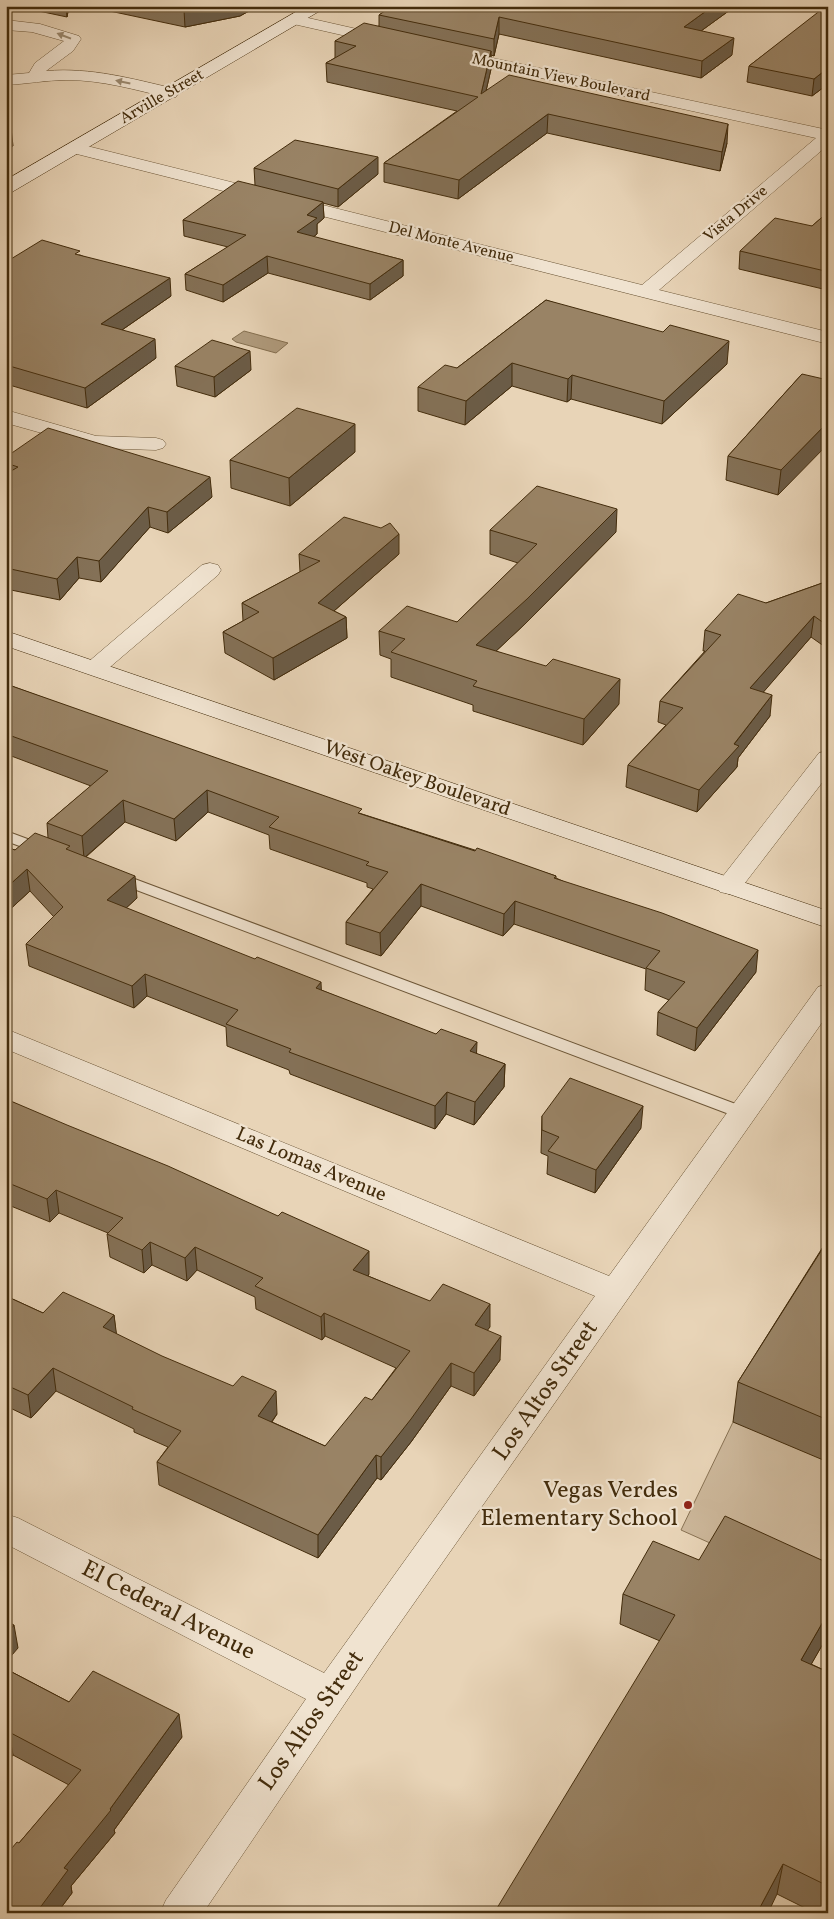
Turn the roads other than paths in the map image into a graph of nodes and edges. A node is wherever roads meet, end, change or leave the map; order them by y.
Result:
1 (318, 6) edge
2 (295, 20) junction
3 (6, 25) edge
4 (402, 43) edge
5 (440, 52) edge
6 (34, 79) junction
7 (6, 80) edge
8 (170, 93) junction
9 (151, 104) junction
10 (828, 136) edge
11 (75, 148) junction
12 (6, 188) edge
13 (645, 292) junction
14 (828, 338) edge
15 (6, 416) edge
16 (156, 444) dead end
17 (210, 570) dead end
18 (6, 638) edge
19 (95, 668) junction
20 (828, 758) edge
21 (6, 836) edge
22 (62, 857) edge
23 (99, 870) edge
24 (729, 886) junction
25 (828, 920) edge
26 (828, 993) edge
27 (6, 1038) edge
28 (743, 1113) junction
29 (616, 1292) junction
30 (6, 1528) edge
31 (330, 1694) junction
32 (180, 1913) edge

1 - 2 street, Arville Street
2 - 4 street
2 - 8 street, Arville Street
6 -> 3 street
5 - 10 street, Mountain View Boulevard
6 - 7 street
8 -> 6 street
6 - 9 street
8 - 9 street, Arville Street
9 - 11 street, Arville Street
10 - 13 street, Vista Drive
11 - 12 street, Arville Street
11 - 13 street, Del Monte Avenue
13 - 14 street, Del Monte Avenue
15 - 16 street
17 - 19 street
18 - 19 street, West Oakey Boulevard
19 - 24 street, West Oakey Boulevard
20 - 24 street
21 - 22 lane
23 - 28 lane
24 - 25 street, West Oakey Boulevard
26 - 28 street, Los Altos Street
27 - 29 street, Las Lomas Avenue
28 - 29 street, Los Altos Street
29 - 31 street, Los Altos Street
30 - 31 street, El Cederal Avenue
31 - 32 street, Los Altos Street

